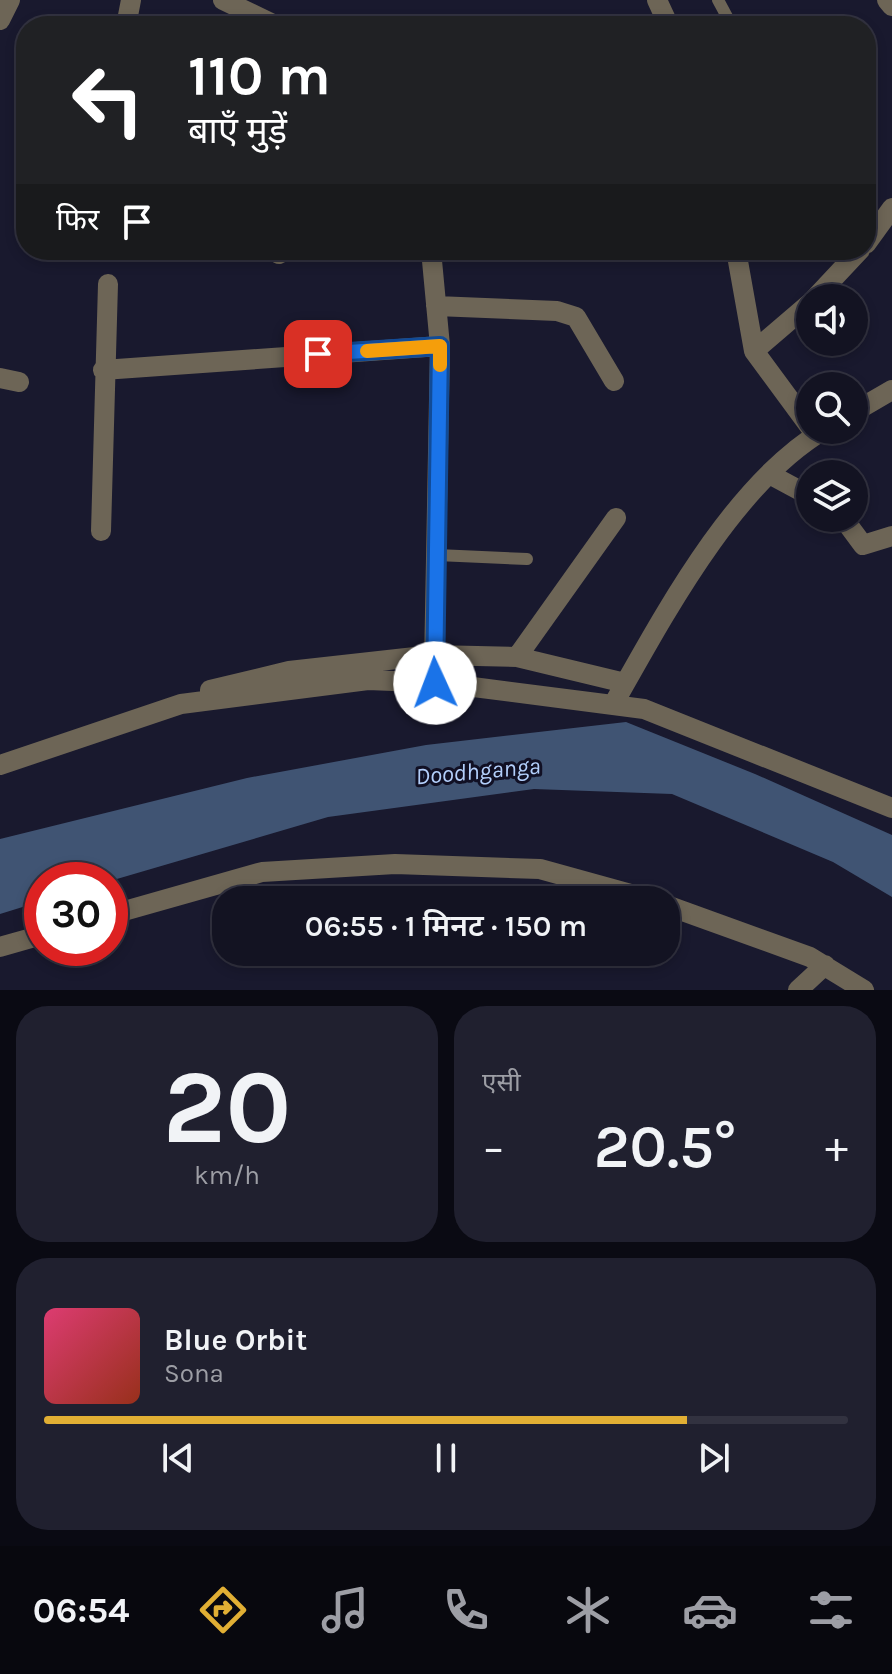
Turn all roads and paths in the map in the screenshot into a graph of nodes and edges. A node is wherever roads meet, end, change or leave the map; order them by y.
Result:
1 (10, 0) edge
2 (223, 0) edge
3 (887, 0) edge
4 (892, 6) edge
5 (256, 16) edge
6 (0, 20) edge
7 (892, 208) edge
8 (876, 230) edge
9 (432, 260) edge
10 (738, 260) edge
11 (851, 260) edge
12 (108, 284) dead end
13 (828, 284) edge
14 (436, 306) junction
15 (796, 315) edge
16 (440, 346) junction
17 (754, 351) junction
18 (103, 370) junction
19 (614, 381) dead end
20 (892, 390) edge
21 (868, 404) edge
22 (796, 406) edge
23 (802, 444) edge
24 (771, 475) junction
25 (796, 488) edge
26 (616, 518) dead end
27 (101, 531) dead end
28 (853, 532) edge
29 (892, 536) edge
30 (437, 555) junction
31 (527, 559) dead end
32 (433, 655) junction
33 (517, 657) junction
34 (435, 683) junction
35 (625, 683) junction
36 (181, 704) junction
37 (613, 705) junction
38 (0, 765) edge
39 (892, 808) edge
40 (212, 886) edge
41 (213, 886) edge
42 (601, 886) edge
43 (128, 910) edge
44 (680, 910) edge
45 (24, 940) edge
46 (0, 947) edge
47 (825, 965) junction
48 (798, 990) edge
49 (864, 990) edge

1 - 6 street
2 - 5 street
3 - 4 street
7 - 8 street
9 - 14 street
10 - 17 street
11 - 13 street
12 - 18 street
14 - 16 street
14 - 19 street
15 - 17 street
16 - 18 street
16 - 30 street
17 - 22 street
18 - 27 street
20 - 21 street
23 - 24 street
24 - 25 street
24 - 35 street
26 - 33 street
28 - 29 street
30 - 31 lane
30 - 32 street
32 - 33 street
32 - 34 street
32 - 36 street
33 - 35 street
34 - 36 street
34 - 37 street
35 - 37 street
36 - 38 street
37 - 39 street
40 - 43 street
41 - 42 street
44 - 47 street
45 - 46 street
47 - 48 street
47 - 49 street

